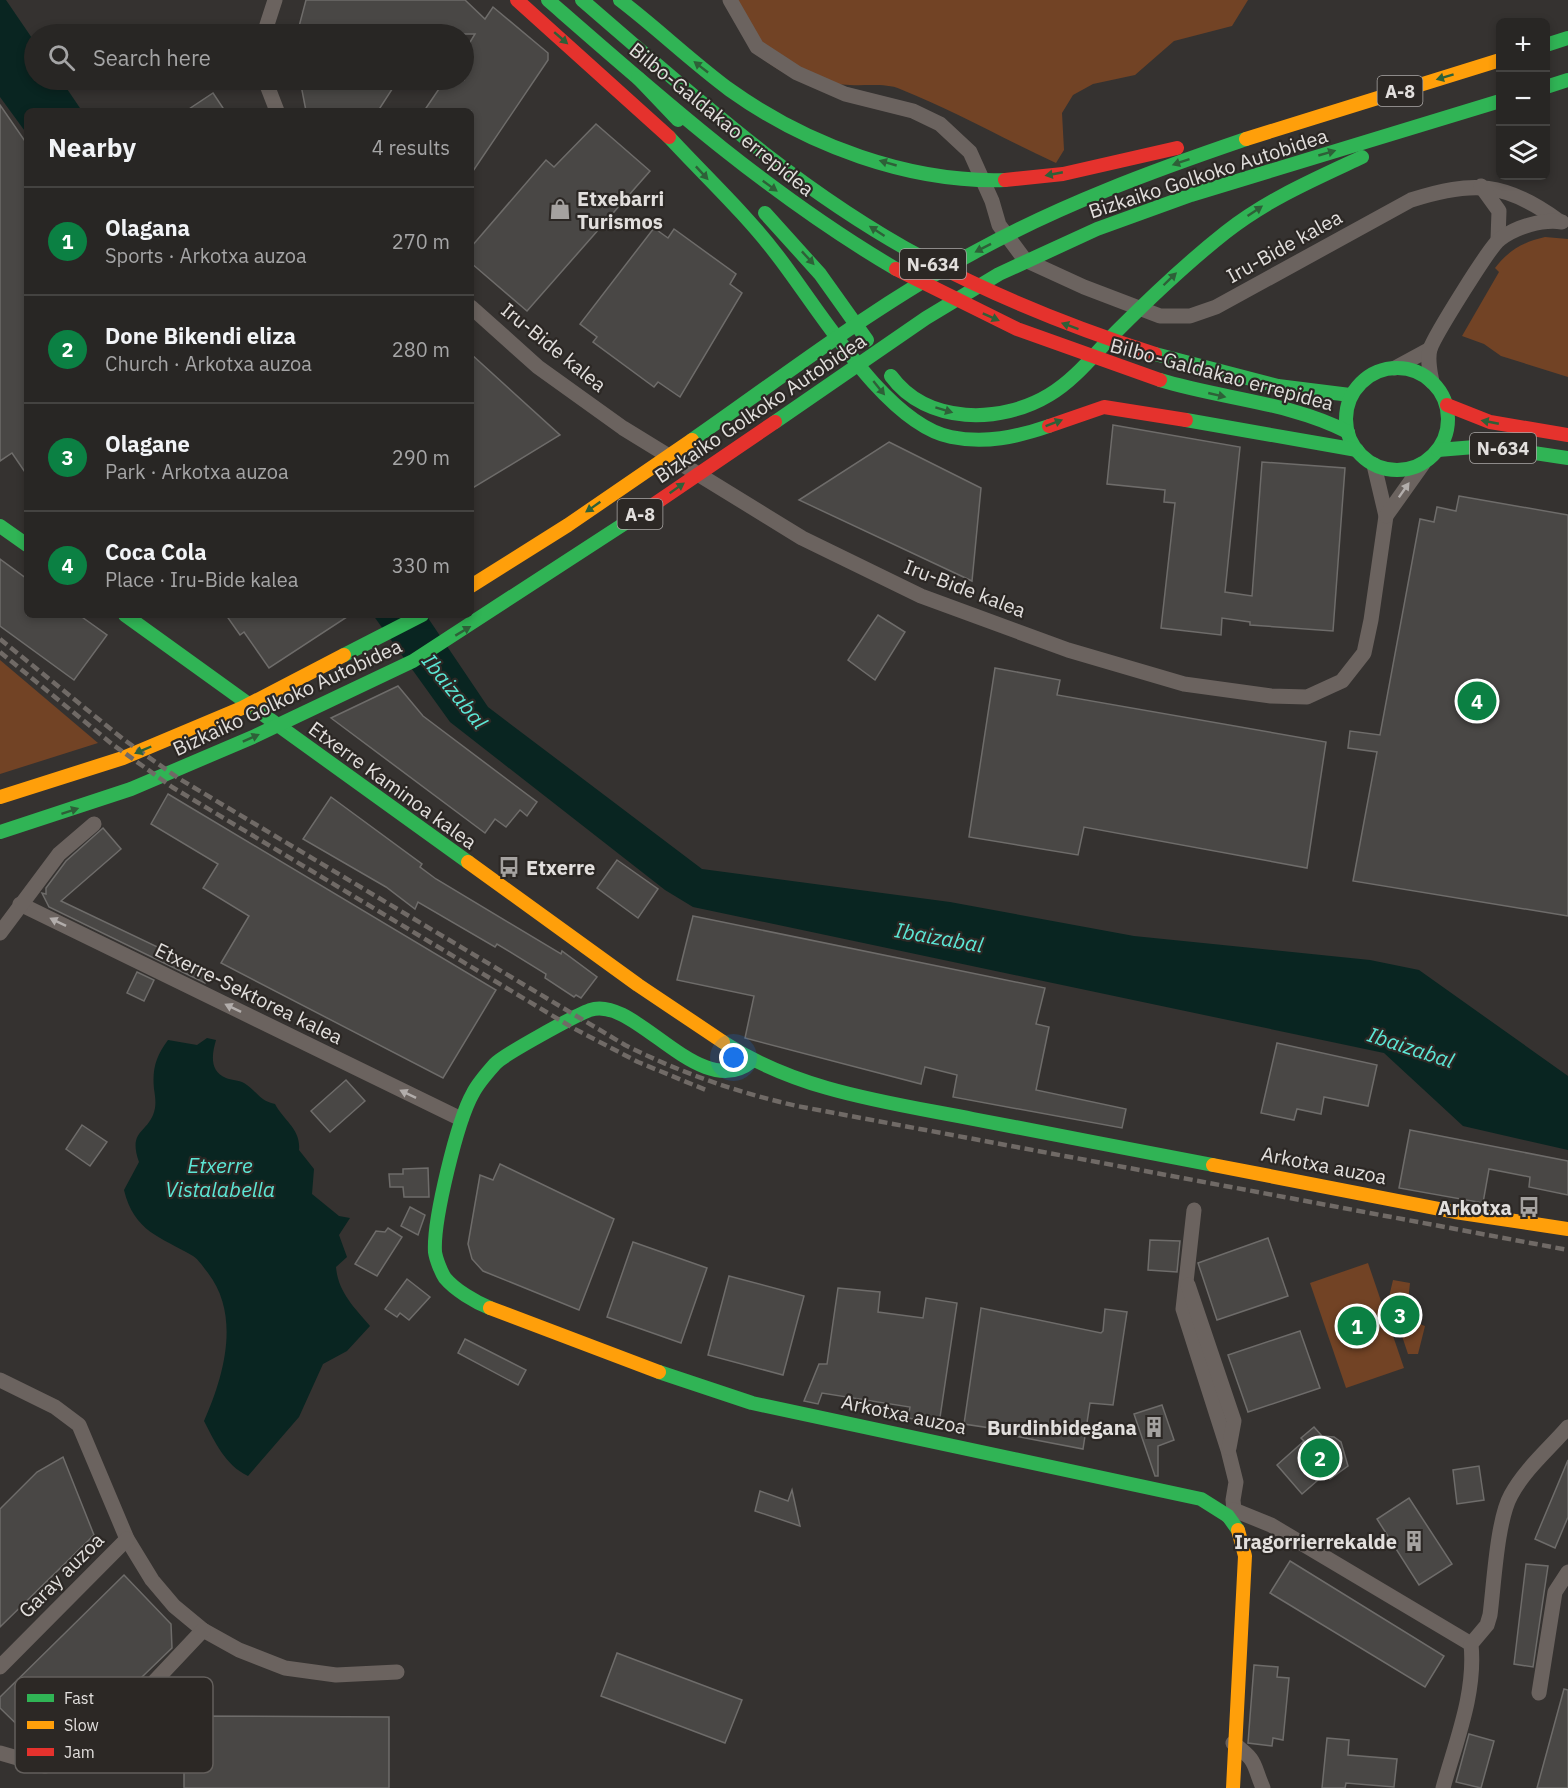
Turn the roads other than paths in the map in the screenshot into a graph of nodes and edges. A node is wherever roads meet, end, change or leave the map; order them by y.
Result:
1 (275, 0) edge
2 (517, 0) edge
3 (548, 0) edge
4 (582, 0) edge
5 (620, 0) edge
6 (730, 0) edge
7 (267, 24) edge
8 (1568, 38) edge
9 (1550, 43) edge
10 (1496, 61) edge
11 (638, 78) junction
12 (1568, 80) edge
13 (1550, 85) edge
14 (269, 90) edge
15 (1496, 102) edge
16 (276, 108) edge
17 (1299, 121) junction
18 (1426, 125) junction
19 (719, 164) dead end
20 (1481, 186) junction
21 (752, 199) dead end
22 (1564, 222) edge
23 (1498, 240) junction
24 (474, 310) edge
25 (1430, 349) junction
26 (1395, 368) junction
27 (1432, 382) junction
28 (1350, 395) junction
29 (1447, 405) junction
30 (1348, 432) junction
31 (1568, 435) edge
32 (1357, 450) junction
33 (1438, 450) junction
34 (1568, 458) edge
35 (1423, 464) junction
36 (1374, 465) junction
37 (1386, 516) junction
38 (0, 526) edge
39 (24, 543) edge
40 (474, 584) edge
41 (129, 618) edge
42 (417, 618) edge
43 (0, 797) edge
44 (94, 824) dead end
45 (0, 832) edge
46 (20, 904) junction
47 (0, 933) edge
48 (638, 985) joint
49 (752, 1061) junction
50 (461, 1119) junction
51 (1194, 1210) dead end
52 (1568, 1229) edge
53 (0, 1380) edge
54 (1568, 1427) edge
55 (1231, 1513) junction
56 (127, 1539) junction
57 (1568, 1572) edge
58 (203, 1630) junction
59 (1471, 1644) junction
60 (0, 1667) edge
61 (397, 1672) dead end
62 (159, 1677) edge
63 (1539, 1693) dead end
64 (1233, 1743) junction
65 (0, 1753) edge
66 (15, 1757) edge
67 (1233, 1788) edge
68 (1263, 1788) edge
69 (1443, 1788) edge

1 - 7 street
2 -> 32 main road
3 - 11 main road, Bilbo-Galdakao errepidea / N-634
28 -> 4 main road, Bilbo-Galdakao errepidea / N-634
17 -> 5 main road
6 - 20 street, Iru-Bide kalea
8 - 9 main road
10 -> 17 main road, Bizkaiko Golkoko Autobidea / A-8
11 - 19 main road
11 -> 30 main road, Bilbo-Galdakao errepidea / N-634
12 - 13 main road
14 - 16 street
15 - 18 main road, Bizkaiko Golkoko Autobidea / A-8
17 -> 40 main road, Bizkaiko Golkoko Autobidea / A-8
21 -> 18 main road
45 -> 18 main road, Bizkaiko Golkoko Autobidea / A-8
20 - 22 street, Iru-Bide kalea
20 - 23 street
22 - 23 street
23 - 25 street
24 - 37 street, Iru-Bide kalea
25 - 26 street
25 - 27 street
26 - 27 main road
26 - 28 main road
27 - 29 main road
28 - 30 main road
31 -> 29 main road, N-634
29 - 33 main road
30 - 32 main road
32 - 36 main road
33 - 34 main road, N-634
33 - 35 main road
35 - 36 main road
37 -> 35 street
36 - 37 street
38 - 39 main road
41 - 48 main road, Etxerre Kaminoa kalea
42 -> 43 main road, Bizkaiko Golkoko Autobidea
44 - 46 street
46 - 47 street
50 -> 46 street, Etxerre-Sektorea kalea
48 - 49 main road, Arkotxa auzoa
49 - 50 main road
49 - 52 main road, Arkotxa auzoa
50 - 55 main road, Arkotxa auzoa
51 - 55 street
53 - 56 street, Garay auzoa
54 - 59 street
55 - 59 street
55 - 64 main road, Arkotxa auzoa
56 - 58 street, Garay auzoa
56 - 60 street, Garay auzoa
57 - 63 street
58 - 61 street, Garay auzoa
58 - 62 street
59 - 69 street
64 - 67 main road, Arkotxa auzoa
64 - 68 street
65 - 66 street

